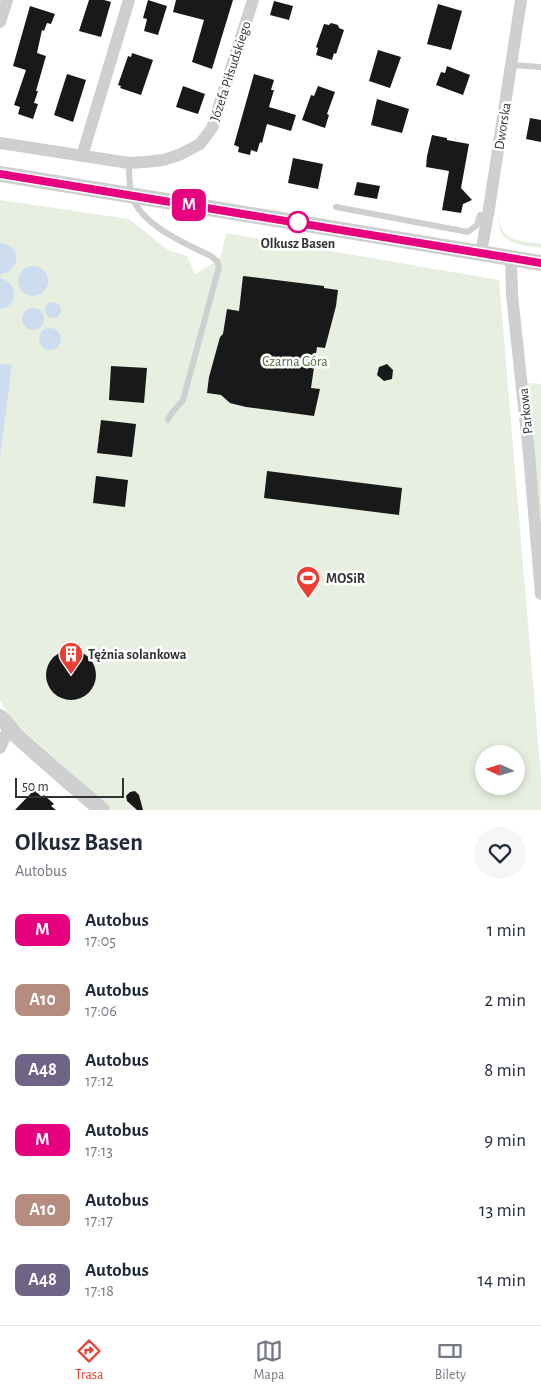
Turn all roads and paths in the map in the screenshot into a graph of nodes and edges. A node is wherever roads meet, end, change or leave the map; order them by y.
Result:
1 (7, 0) edge
2 (129, 0) edge
3 (253, 0) edge
4 (521, 0) edge
5 (0, 22) edge
6 (511, 65) junction
7 (541, 67) edge
8 (0, 143) edge
9 (82, 156) junction
10 (128, 163) junction
11 (0, 174) edge
12 (336, 207) dead end
13 (488, 215) junction
14 (481, 252) junction
15 (511, 257) junction
16 (541, 263) edge
17 (168, 420) dead end
18 (541, 594) edge
19 (0, 717) edge
20 (12, 732) junction
21 (0, 748) edge
22 (102, 810) edge

1 - 5 street
2 - 9 street
3 - 10 street, Józefa Piłsudskiego
4 - 6 street, Dworska
6 - 7 lane
6 - 13 street, Dworska
8 - 9 street, Józefa Piłsudskiego
9 - 10 street, Józefa Piłsudskiego
10 - 17 lane
11 - 14 street, bridge
12 - 13 lane
13 - 14 street, Dworska
14 - 15 street
15 - 16 street
15 - 18 street, Parkowa
19 - 20 street
20 - 21 street
20 - 22 street

